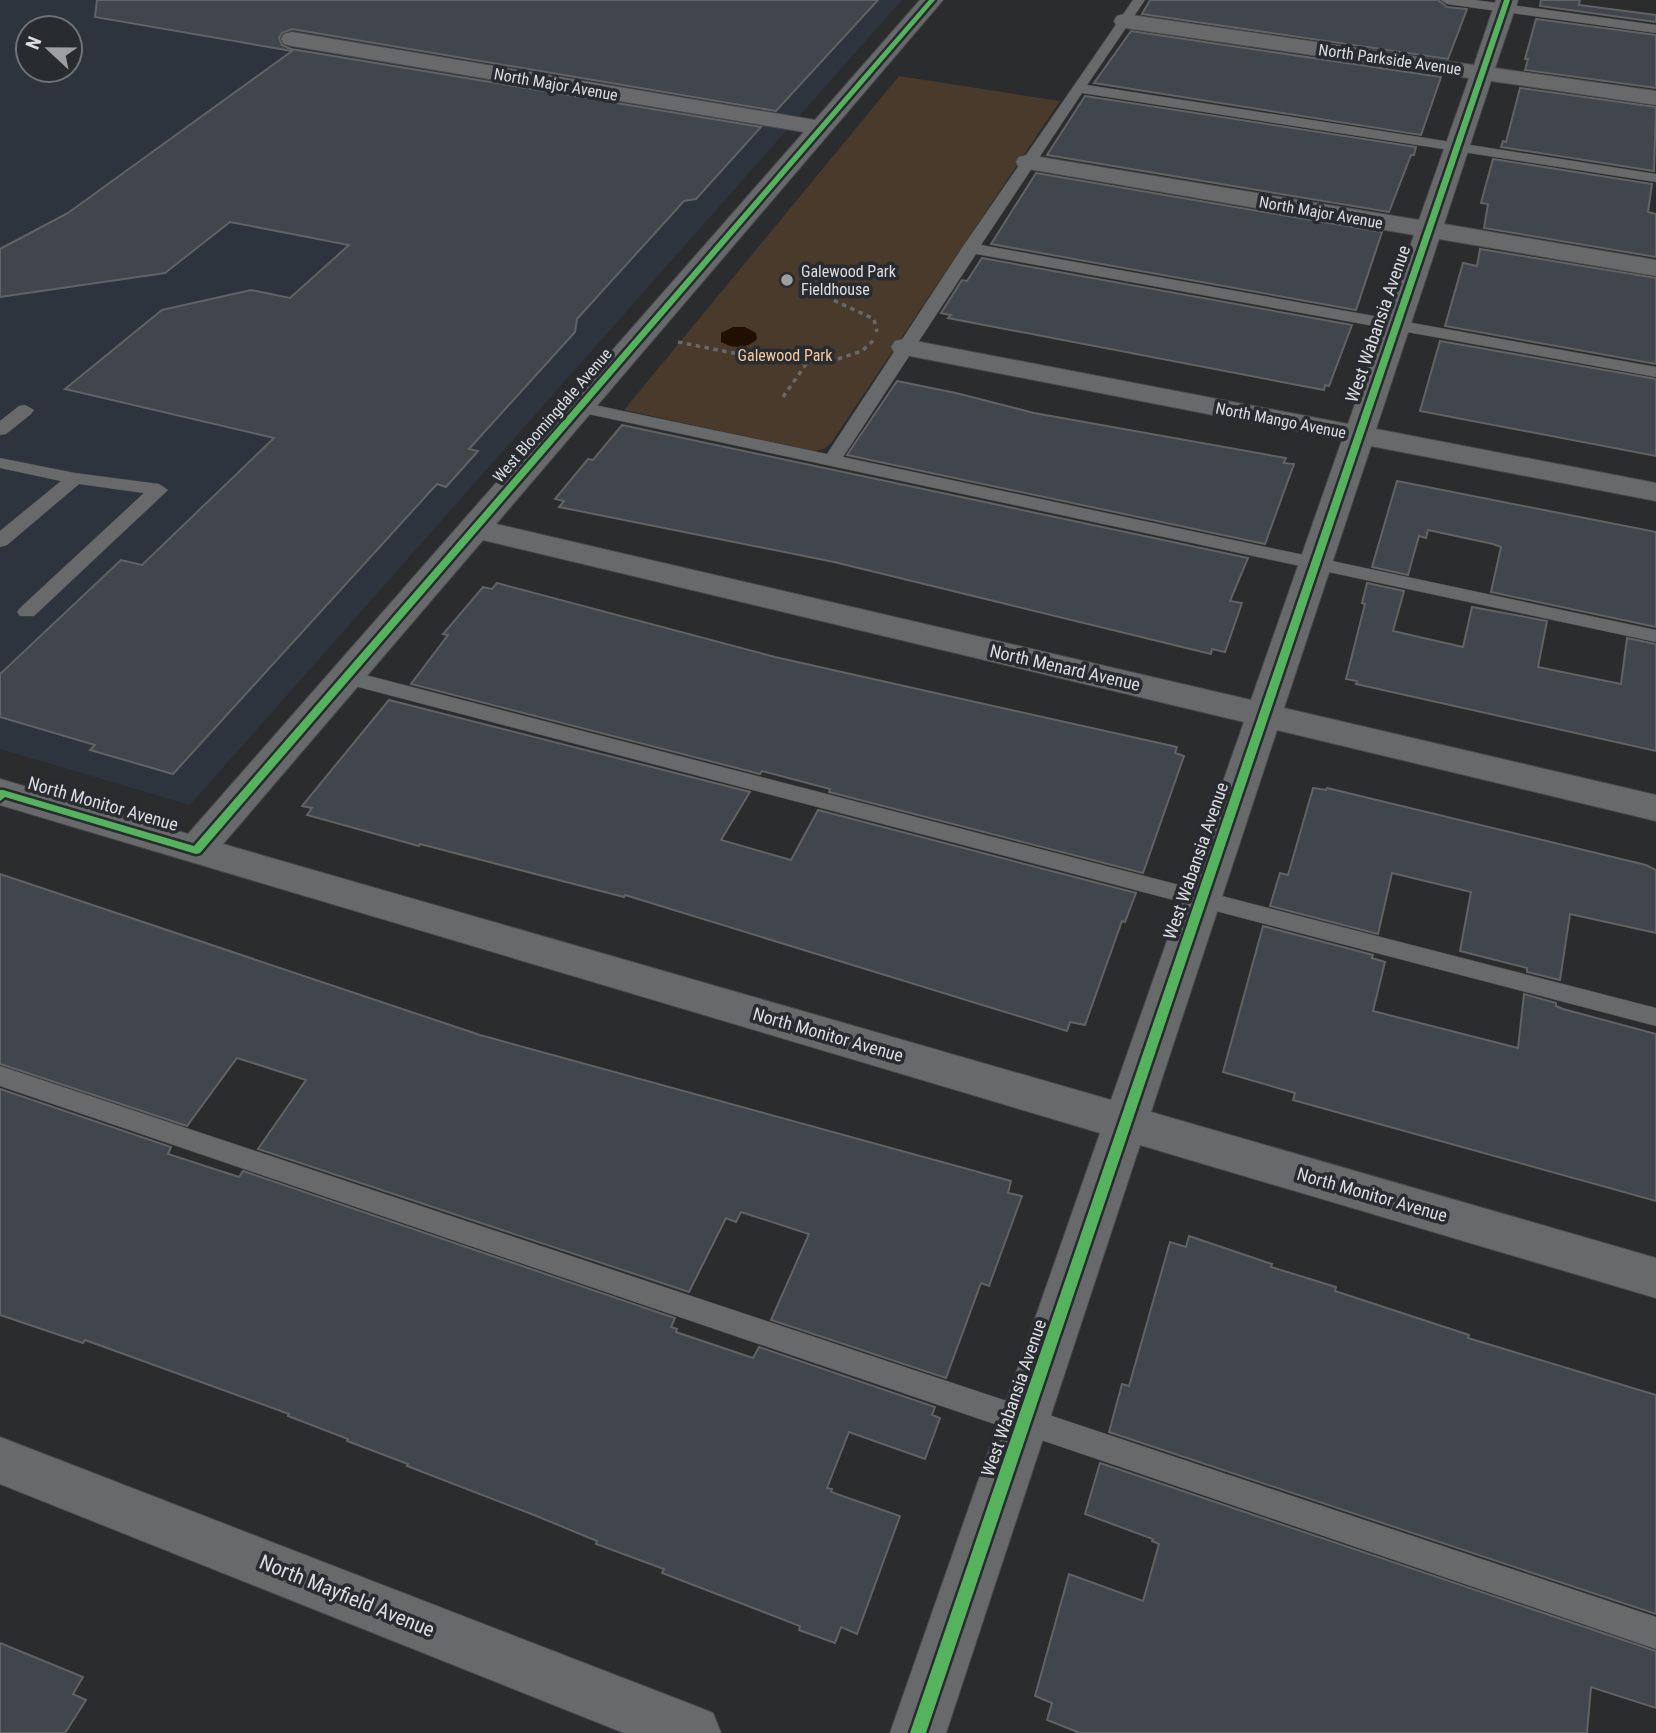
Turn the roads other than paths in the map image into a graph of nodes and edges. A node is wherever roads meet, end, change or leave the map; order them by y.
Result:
1 (932, 0) edge
2 (1139, 0) edge
3 (1447, 0) edge
4 (1505, 4) edge
5 (1125, 21) junction
6 (1656, 29) edge
7 (292, 39) dead end
8 (1482, 72) junction
9 (1079, 88) junction
10 (1656, 98) edge
11 (821, 128) junction
12 (1457, 147) junction
13 (1028, 162) junction
14 (1656, 178) edge
15 (1429, 230) junction
16 (970, 248) junction
17 (1656, 268) edge
18 (1396, 325) junction
19 (905, 347) junction
20 (1656, 372) edge
21 (580, 407) junction
22 (25, 410) dead end
23 (0, 430) edge
24 (1359, 435) junction
25 (832, 460) junction
26 (0, 464) edge
27 (75, 478) junction
28 (1656, 492) edge
29 (474, 528) junction
30 (0, 541) edge
31 (1316, 564) junction
32 (27, 612) dead end
33 (1656, 636) edge
34 (346, 677) junction
35 (1264, 715) junction
36 (1, 794) edge
37 (1656, 808) edge
38 (196, 850) junction
39 (1202, 899) junction
40 (1656, 1017) edge
41 (0, 1076) edge
42 (1126, 1122) junction
43 (1656, 1278) edge
44 (1024, 1423) junction
45 (0, 1460) edge
46 (1656, 1633) edge
47 (693, 1733) edge
48 (918, 1733) edge

1 - 11 street, West Bloomingdale Avenue
2 - 5 lane
3 - 4 lane
4 - 6 lane
4 - 8 street, West Wabansia Avenue
5 - 8 street, North Parkside Avenue
5 - 9 lane
7 - 11 street, North Major Avenue
8 - 10 street, North Parkside Avenue
8 - 12 street, West Wabansia Avenue
9 - 12 lane
9 - 13 lane
11 - 21 street, West Bloomingdale Avenue
12 - 14 lane
12 - 15 street, West Wabansia Avenue
13 - 15 street, North Major Avenue
13 - 16 lane
15 - 17 street, North Major Avenue
15 - 18 street, West Wabansia Avenue
16 - 18 lane
16 - 19 lane
18 - 20 lane
18 - 24 street, West Wabansia Avenue
19 - 24 street, North Mango Avenue
19 - 25 lane
21 - 25 lane
21 - 29 street, West Bloomingdale Avenue
22 - 23 lane
24 - 28 street, North Mango Avenue
24 - 31 street, West Wabansia Avenue
25 - 31 lane
26 - 27 lane
27 - 30 lane
27 - 32 lane
29 - 34 street, West Bloomingdale Avenue
29 - 35 street, North Menard Avenue
31 - 33 lane
31 - 35 street, West Wabansia Avenue
34 - 38 street, West Bloomingdale Avenue
34 - 39 lane
35 - 37 street, North Menard Avenue
35 - 39 street, West Wabansia Avenue
36 - 38 street, North Monitor Avenue
38 - 42 street, North Monitor Avenue
39 - 40 lane
39 - 42 street, West Wabansia Avenue
41 - 44 lane
42 - 43 street, North Monitor Avenue
42 - 44 street, West Wabansia Avenue
44 - 46 lane
44 - 48 street, West Wabansia Avenue
45 - 47 street, North Mayfield Avenue

